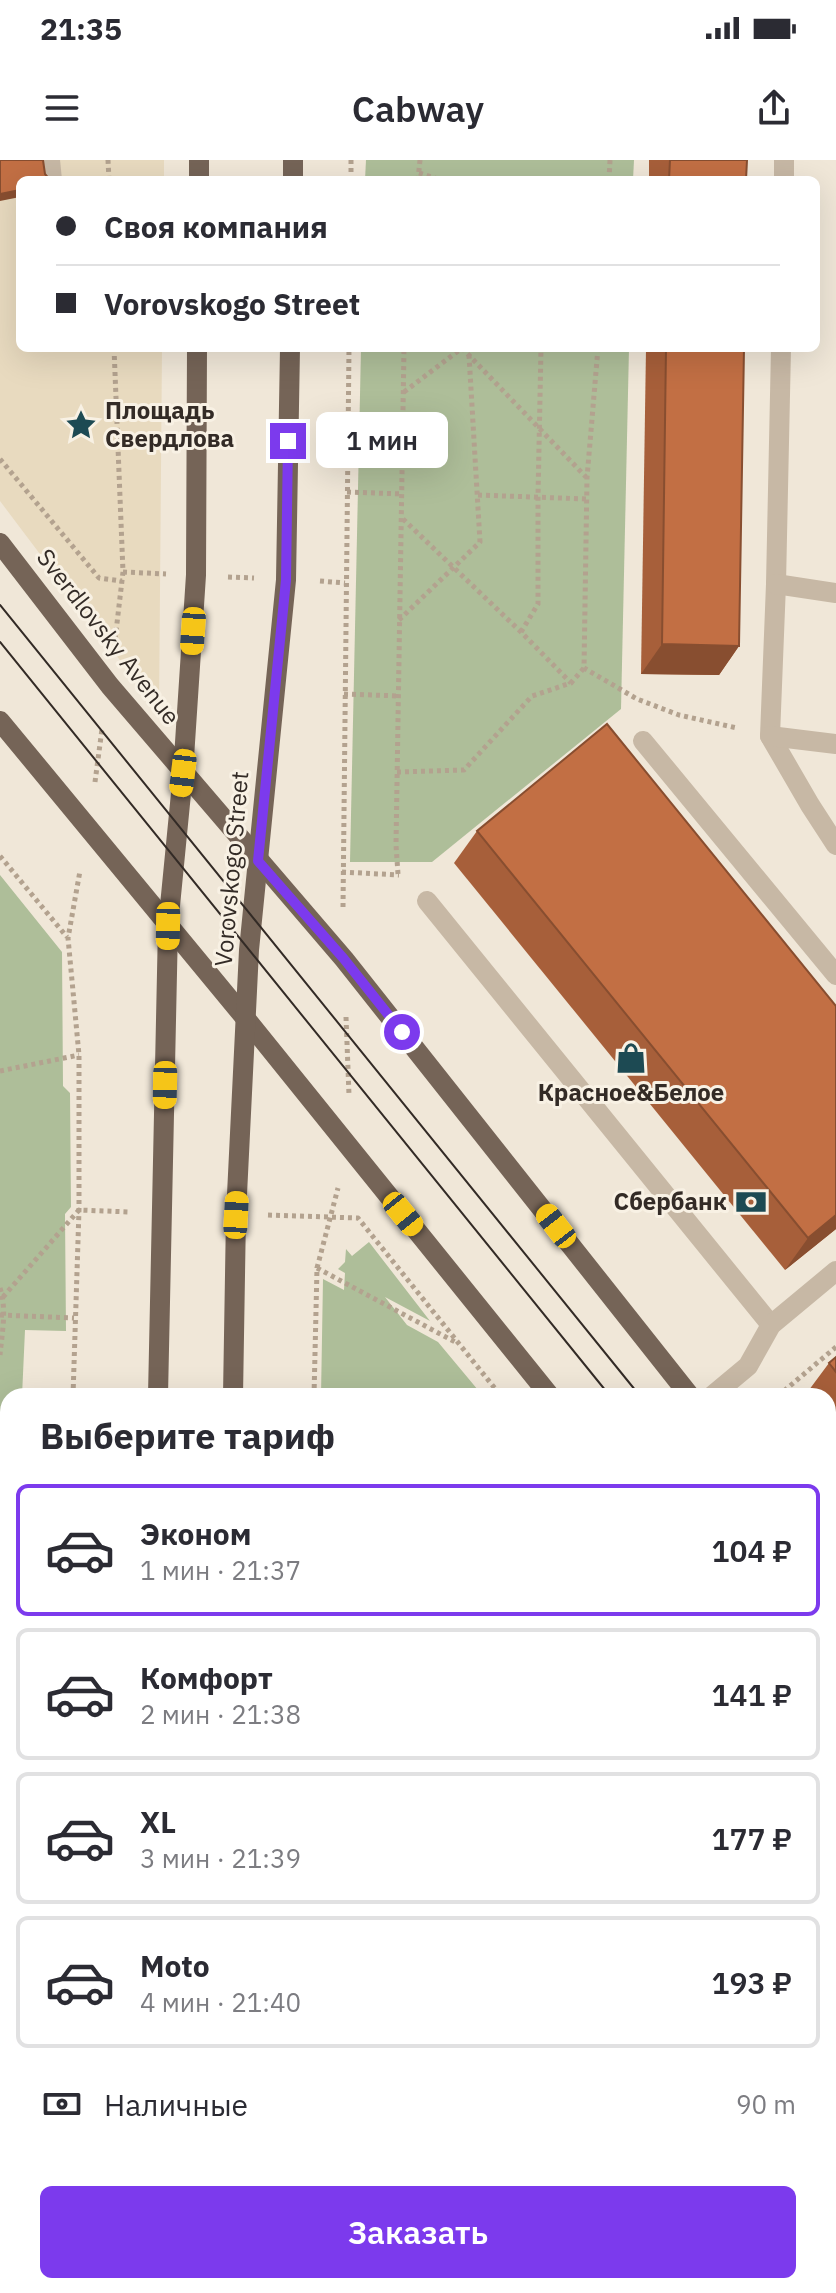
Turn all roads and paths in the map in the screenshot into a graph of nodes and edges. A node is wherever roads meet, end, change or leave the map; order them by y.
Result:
1 (420, 160) edge
2 (419, 176) edge
3 (197, 352) edge
4 (290, 352) edge
5 (349, 352) edge
6 (404, 352) edge
7 (457, 352) edge
8 (466, 352) edge
9 (541, 352) edge
10 (598, 352) edge
11 (781, 352) edge
12 (469, 355) junction
13 (403, 392) junction
14 (540, 429) junction
15 (0, 459) edge
16 (587, 478) junction
17 (347, 492) junction
18 (403, 494) junction
19 (478, 495) junction
20 (538, 497) junction
21 (587, 499) junction
22 (402, 519) junction
23 (0, 543) edge
24 (453, 569) junction
25 (123, 572) dead end
26 (196, 575) junction
27 (286, 580) junction
28 (122, 581) dead end
29 (345, 583) junction
30 (776, 584) junction
31 (836, 593) edge
32 (399, 620) junction
33 (521, 632) junction
34 (584, 668) junction
35 (571, 683) junction
36 (344, 694) junction
37 (399, 696) junction
38 (0, 721) edge
39 (770, 736) junction
40 (836, 737) edge
41 (643, 741) dead end
42 (836, 744) edge
43 (397, 772) junction
44 (183, 773) junction
45 (836, 845) edge
46 (0, 856) edge
47 (258, 861) junction
48 (342, 872) junction
49 (427, 901) dead end
50 (168, 926) junction
51 (68, 938) dead end
52 (344, 959) junction
53 (836, 975) edge
54 (246, 1019) junction
55 (79, 1055) dead end
56 (0, 1071) edge
57 (348, 1146) junction
58 (162, 1213) junction
59 (236, 1215) junction
60 (332, 1216) junction
61 (317, 1268) junction
62 (836, 1271) edge
63 (0, 1288) edge
64 (3, 1297) junction
65 (2, 1315) edge
66 (74, 1318) dead end
67 (771, 1325) junction
68 (1, 1340) edge
69 (460, 1345) junction
70 (836, 1347) edge
71 (0, 1355) edge
72 (158, 1388) edge
73 (233, 1388) edge
74 (314, 1388) edge
75 (495, 1388) edge
76 (544, 1388) edge
77 (684, 1388) edge
78 (722, 1388) edge
79 (787, 1388) edge

1 - 2 path
3 - 26 main road
4 - 27 main road, Vorovskogo Street
5 - 17 path
6 - 13 path
7 - 13 path
8 - 12 path
9 - 14 path
10 - 16 path
11 - 30 lane
12 - 14 path
12 - 19 path
13 - 18 path
14 - 16 path
14 - 20 path
15 - 28 path
16 - 21 path
17 - 18 path
17 - 29 path
18 - 22 path
19 - 20 path
19 - 24 path
20 - 21 path
20 - 33 path
21 - 34 path
22 - 24 path
22 - 32 path
23 - 44 main road, Sverdlovsky Avenue
24 - 32 path
24 - 33 path
25 - 26 path
26 - 27 path
26 - 44 main road
27 - 29 path
27 - 47 main road, Vorovskogo Street
29 - 36 path
30 - 31 lane
30 - 39 lane
32 - 37 path
33 - 35 path
34 - 35 path
34 - 39 path
35 - 43 path
36 - 37 path
36 - 48 path
37 - 43 path
38 - 50 main road
39 - 42 lane
39 - 45 lane
40 - 42 lane
41 - 53 lane
43 - 48 path
44 - 47 main road, Sverdlovsky Avenue
44 - 50 main road
46 - 51 path
47 - 52 main road, Sverdlovsky Avenue
47 - 54 main road, Vorovskogo Street
48 - 52 path
49 - 67 lane
50 - 54 main road
50 - 58 main road
52 - 57 path
52 - 77 main road, Sverdlovsky Avenue
54 - 57 main road
54 - 59 main road, Vorovskogo Street
55 - 56 path
57 - 60 path
57 - 76 main road
58 - 64 path
58 - 72 main road
59 - 60 path
59 - 73 main road, Vorovskogo Street
60 - 61 path
60 - 69 path
61 - 69 path
61 - 74 path
62 - 67 lane
63 - 64 path
64 - 65 path
65 - 66 path
65 - 68 path
67 - 78 lane
68 - 71 path
69 - 75 path
70 - 79 path

